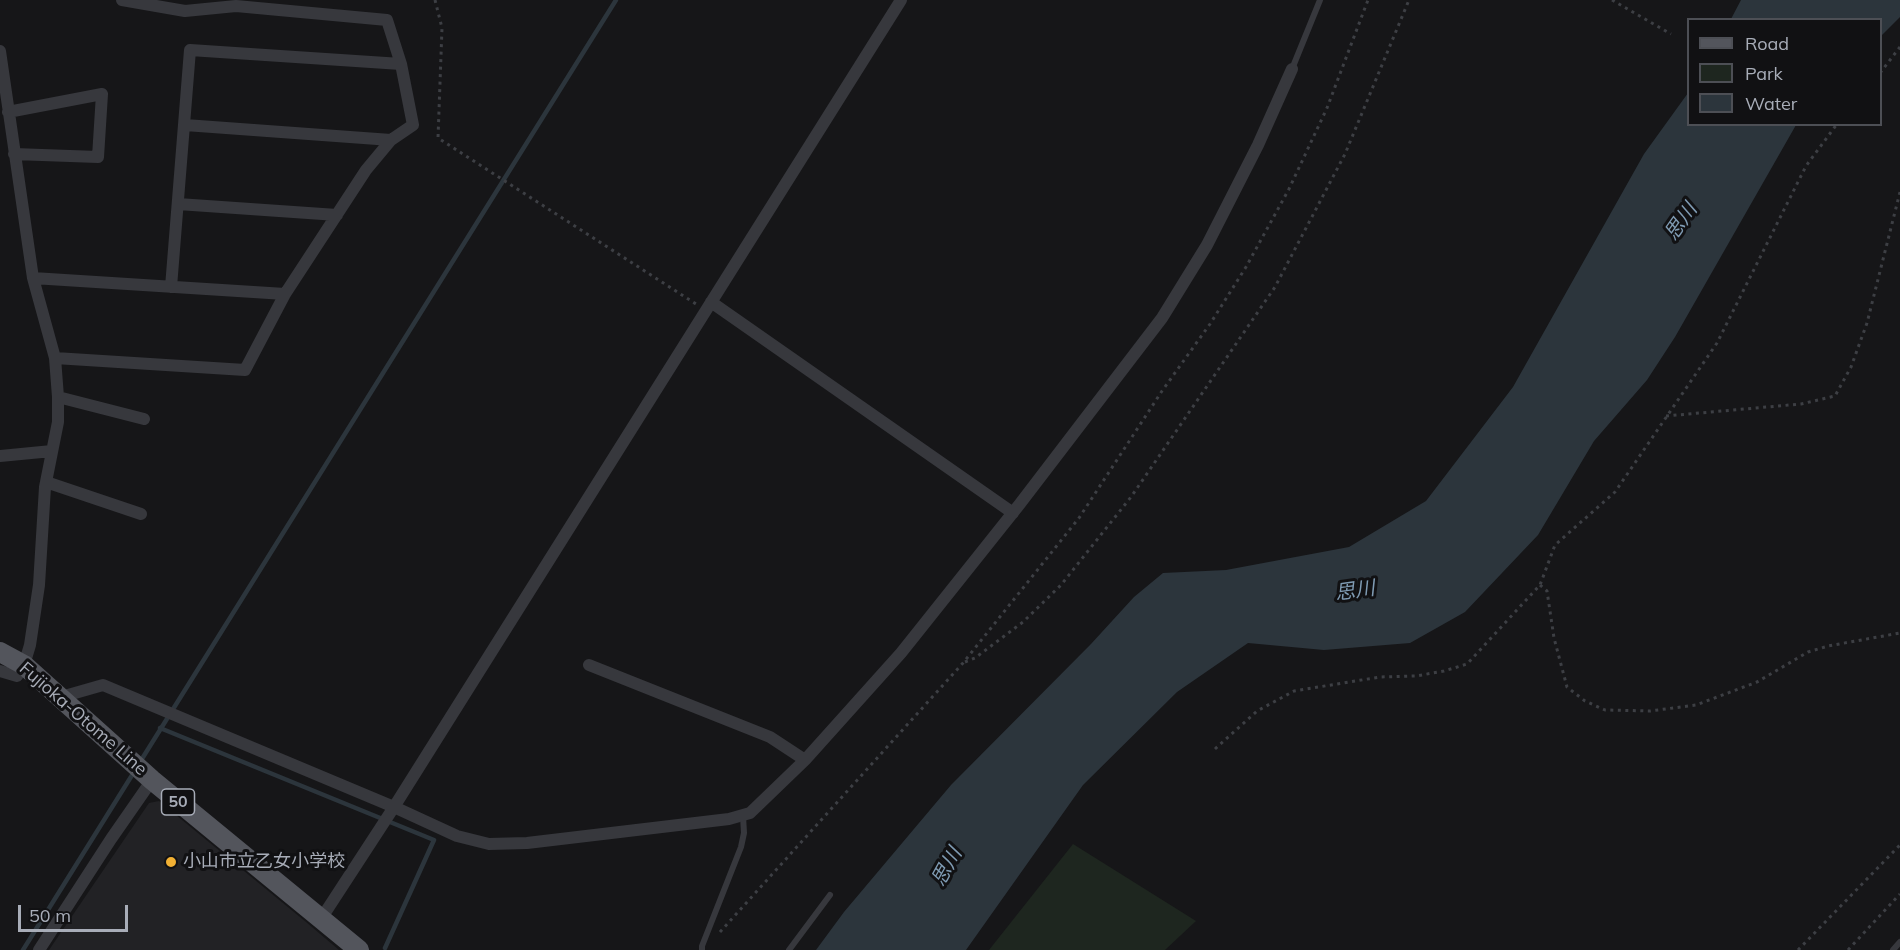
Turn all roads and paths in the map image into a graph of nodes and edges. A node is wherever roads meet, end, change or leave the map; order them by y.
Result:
1 (122, 0) edge
2 (435, 0) edge
3 (901, 0) edge
4 (1320, 0) edge
5 (1368, 0) edge
6 (1409, 0) edge
7 (1612, 0) edge
8 (1671, 34) dead end
9 (1900, 47) edge
10 (0, 51) edge
11 (401, 64) junction
12 (1292, 69) joint
13 (1882, 72) edge
14 (8, 112) junction
15 (185, 125) junction
16 (1836, 126) edge
17 (391, 140) junction
18 (14, 154) junction
19 (1900, 192) edge
20 (178, 204) junction
21 (337, 215) junction
22 (33, 278) junction
23 (171, 287) junction
24 (285, 294) junction
25 (709, 306) junction
26 (55, 358) junction
27 (58, 397) junction
28 (1666, 416) junction
29 (144, 419) dead end
30 (52, 451) junction
31 (0, 456) edge
32 (46, 482) junction
33 (1013, 513) junction
34 (141, 514) dead end
35 (1540, 585) junction
36 (1900, 633) edge
37 (0, 652) edge
38 (963, 663) junction
39 (24, 665) junction
40 (589, 665) dead end
41 (0, 671) edge
42 (61, 697) junction
43 (1215, 749) dead end
44 (805, 760) junction
45 (153, 780) junction
46 (394, 807) junction
47 (743, 816) junction
48 (1900, 845) edge
49 (1900, 894) edge
50 (830, 895) dead end
51 (321, 919) junction
52 (716, 937) dead end
53 (1900, 942) edge
54 (39, 950) edge
55 (359, 950) edge
56 (702, 950) edge
57 (789, 950) edge
58 (1798, 950) edge
59 (1848, 950) edge
60 (1893, 950) edge

1 - 11 street
2 - 25 path
3 - 25 street
4 - 12 lane
5 - 38 path
6 - 38 path
7 - 8 path
9 - 13 path
10 - 14 street
11 - 15 street
11 - 17 street
12 - 33 street
14 - 18 street
14 - 18 street
15 - 17 street
15 - 20 street
16 - 28 path
17 - 21 street
18 - 22 street
19 - 28 path
20 - 21 street
20 - 23 street
21 - 24 street
22 - 23 street
22 - 26 street
23 - 24 street
24 - 26 street
25 - 33 street
25 - 46 street
26 - 27 street
27 - 29 street
27 - 30 street
28 - 35 path
30 - 31 street
30 - 32 street
32 - 34 street
32 - 39 street
33 - 44 street
35 - 36 path
35 - 43 path
37 - 39 main road, Fujioka-Otome Line / 50
38 - 52 path
39 - 41 street
39 - 42 main road, Fujioka-Otome Line / 50
40 - 44 street
42 - 45 main road, Fujioka-Otome Line / 50
42 - 46 street
44 - 47 street
45 - 51 main road, Fujioka-Otome Line / 50
45 - 54 street
46 - 47 street
46 - 51 street
47 - 56 lane
48 - 58 path
49 - 59 path
50 - 57 lane
51 - 55 main road, Fujioka-Otome Line / 50
53 - 60 lane

